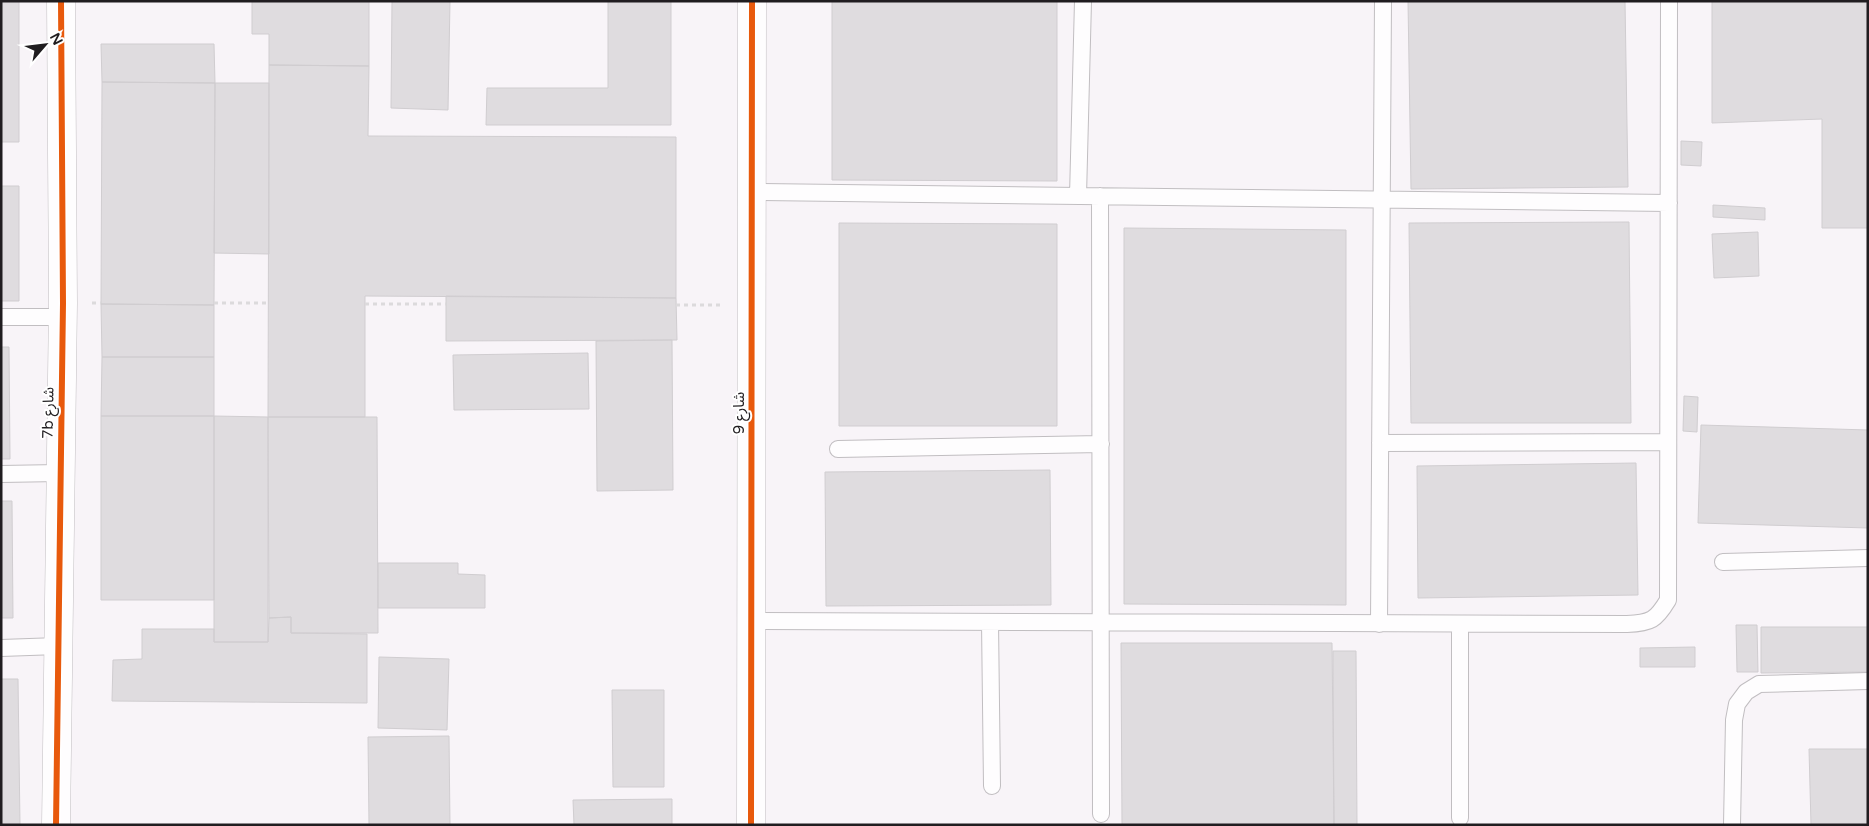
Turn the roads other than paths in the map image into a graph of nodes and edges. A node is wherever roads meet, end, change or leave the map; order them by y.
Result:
1 (61, 1) edge
2 (752, 1) edge
3 (1083, 1) edge
4 (1383, 1) edge
5 (1669, 1) edge
6 (752, 192) junction
7 (1078, 196) junction
8 (1100, 196) junction
9 (1381, 200) junction
10 (1669, 203) junction
11 (1, 317) edge
12 (62, 317) junction
13 (1668, 442) junction
14 (1380, 443) junction
15 (1101, 444) junction
16 (838, 449) dead end
17 (59, 473) junction
18 (1, 474) edge
19 (1868, 558) edge
20 (1723, 562) dead end
21 (751, 621) junction
22 (990, 622) junction
23 (1101, 622) junction
24 (1380, 624) junction
25 (1460, 624) junction
26 (58, 646) junction
27 (1, 648) edge
28 (1868, 681) edge
29 (992, 786) dead end
30 (1101, 814) dead end
31 (1460, 818) dead end
32 (56, 825) edge
33 (751, 825) edge
34 (1732, 825) edge

1 - 12 street, 7b شارع
2 - 6 street, شارع 9
3 - 7 lane
4 - 9 lane
5 - 10 lane
6 - 7 lane
6 - 21 street, شارع 9
7 - 8 lane
8 - 9 lane
8 - 15 lane
9 - 10 lane
9 - 14 lane
10 - 13 lane
11 - 12 lane
12 - 17 street, 7b شارع
13 - 14 lane
13 - 25 lane
14 - 24 lane
15 - 16 lane
15 - 23 lane
17 - 18 lane
17 - 26 street, 7b شارع
19 - 20 lane
21 - 22 lane
21 - 33 street, شارع 9
22 - 23 lane
22 - 29 lane
23 - 24 lane
23 - 30 lane
24 - 25 lane
25 - 31 lane
26 - 27 lane
26 - 32 street, 7b شارع
28 - 34 lane

